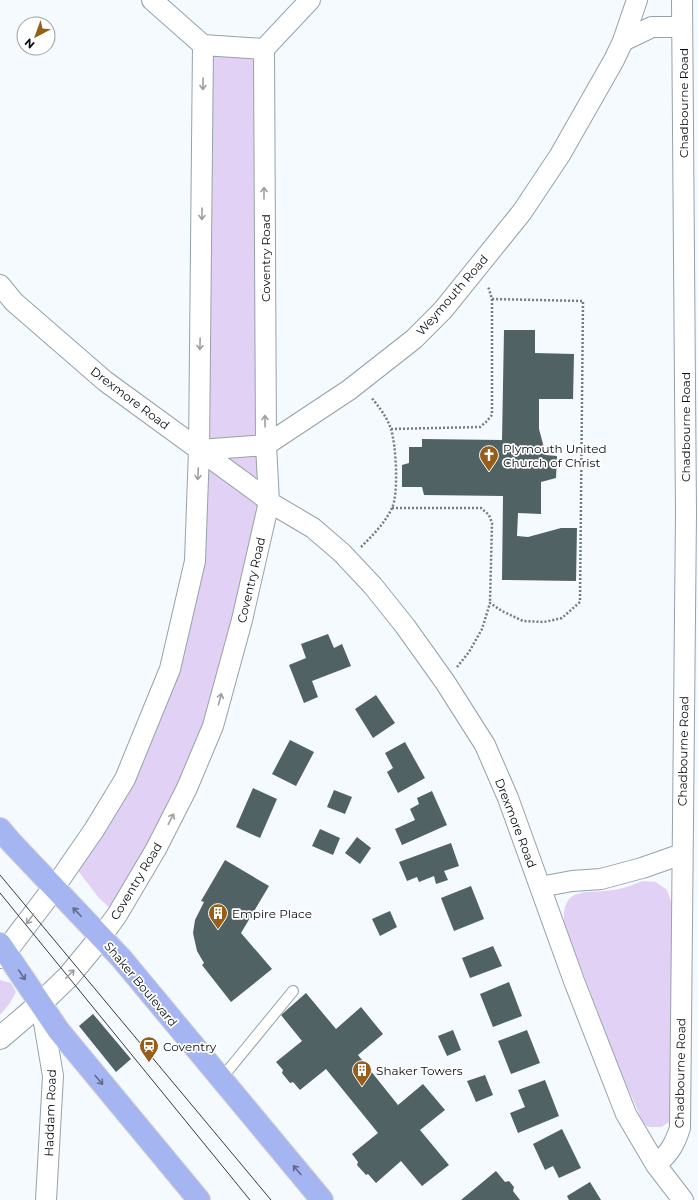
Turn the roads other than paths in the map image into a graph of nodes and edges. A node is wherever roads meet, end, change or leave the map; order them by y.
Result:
1 (152, 0) edge
2 (310, 0) edge
3 (637, 0) edge
4 (682, 0) edge
5 (682, 27) junction
6 (623, 41) junction
7 (203, 45) junction
8 (264, 49) junction
9 (0, 285) edge
10 (266, 445) junction
11 (200, 450) junction
12 (268, 501) junction
13 (0, 829) edge
14 (682, 854) junction
15 (540, 887) junction
16 (54, 888) junction
17 (101, 937) junction
18 (2, 951) edge
19 (293, 991) dead end
20 (41, 1003) junction
21 (0, 1038) edge
22 (221, 1079) junction
23 (656, 1165) junction
24 (46, 1200) edge
25 (199, 1200) edge
26 (322, 1200) edge
27 (683, 1200) edge

1 - 7 street
2 - 8 street
3 - 6 street, Weymouth Road
4 - 5 street, Chadbourne Road
5 - 6 street
5 - 14 street, Chadbourne Road
6 - 10 street, Weymouth Road
7 - 8 street
7 -> 11 street
10 -> 8 street, Coventry Road
9 - 11 street, Drexmore Road
10 - 11 street, Weymouth Road
10 - 12 street, Coventry Road
11 - 12 street, Drexmore Road
11 -> 16 street
12 - 15 street, Drexmore Road
17 -> 12 street, Coventry Road
13 - 16 main road, Shaker Boulevard
14 - 15 street
14 - 23 street, Chadbourne Road
15 - 23 street, Drexmore Road
17 -> 16 main road, Shaker Boulevard
16 -> 18 street
20 -> 17 street, Coventry Road
17 - 22 main road, Shaker Boulevard
18 -> 20 main road
19 - 22 lane
20 - 21 street, Coventry Road
20 - 24 street, Haddam Road
20 -> 25 main road
26 -> 22 main road, Shaker Boulevard
23 - 27 street, Drexmore Road

